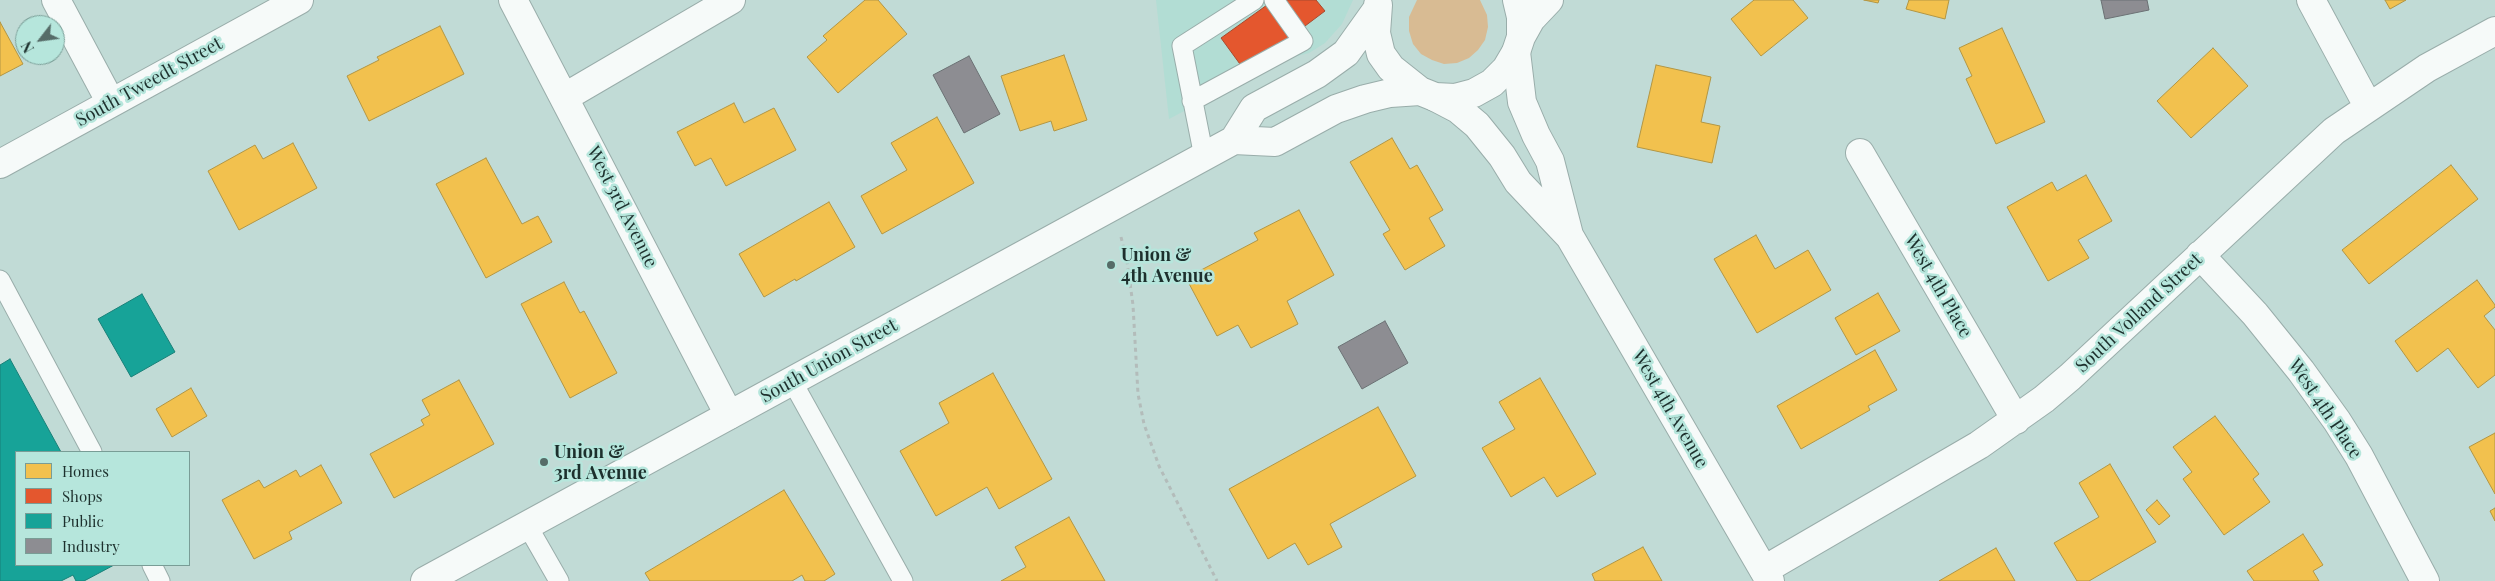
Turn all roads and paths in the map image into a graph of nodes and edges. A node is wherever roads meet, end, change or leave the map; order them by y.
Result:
1 (56, 0) edge
2 (299, 0) edge
3 (513, 0) edge
4 (731, 0) edge
5 (1254, 0) edge
6 (1274, 0) edge
7 (1517, 0) edge
8 (1549, 0) edge
9 (2311, 0) edge
10 (1378, 5) edge
11 (2495, 31) edge
12 (1518, 44) junction
13 (1427, 94) junction
14 (565, 97) junction
15 (1192, 101) junction
16 (111, 103) junction
17 (2368, 106) junction
18 (1234, 140) junction
19 (1860, 153) dead end
20 (1204, 157) junction
21 (0, 164) edge
22 (1112, 207) junction
23 (1570, 237) junction
24 (2200, 255) junction
25 (0, 280) edge
26 (792, 381) junction
27 (729, 415) junction
28 (2016, 420) junction
29 (91, 451) edge
30 (526, 526) junction
31 (152, 566) edge
32 (1767, 576) edge
33 (160, 581) edge
34 (424, 581) edge
35 (558, 581) edge
36 (904, 581) edge
37 (1217, 581) edge
38 (2425, 581) edge

1 - 16 street
2 - 16 street, South Tweedt Street
3 - 14 street, West 3rd Avenue
4 - 14 street
5 - 15 lane
6 - 15 lane
7 - 12 street, West 4th Avenue
8 - 12 street
9 - 17 street
10 - 13 street, West 4th Avenue
10 - 18 street, South Union Street
11 - 17 street, South Volland Street
12 - 13 street
12 - 23 street, West 4th Avenue
13 - 18 street
13 - 23 street, West 4th Avenue
14 - 27 street, West 3rd Avenue
15 - 20 lane
16 - 21 street, South Tweedt Street
17 - 24 street, South Volland Street
18 - 20 street, South Union Street
19 - 28 street, West 4th Place
20 - 22 street, South Union Street
22 - 26 street, South Union Street
22 - 37 path
23 - 32 street, West 4th Avenue
24 - 28 street, South Volland Street
24 - 38 street, West 4th Place
25 - 29 lane
26 - 27 street, South Union Street
26 - 36 lane
27 - 30 street, South Union Street
28 - 32 street, South Volland Street
30 - 34 street, South Union Street
30 - 35 lane
31 - 33 lane

